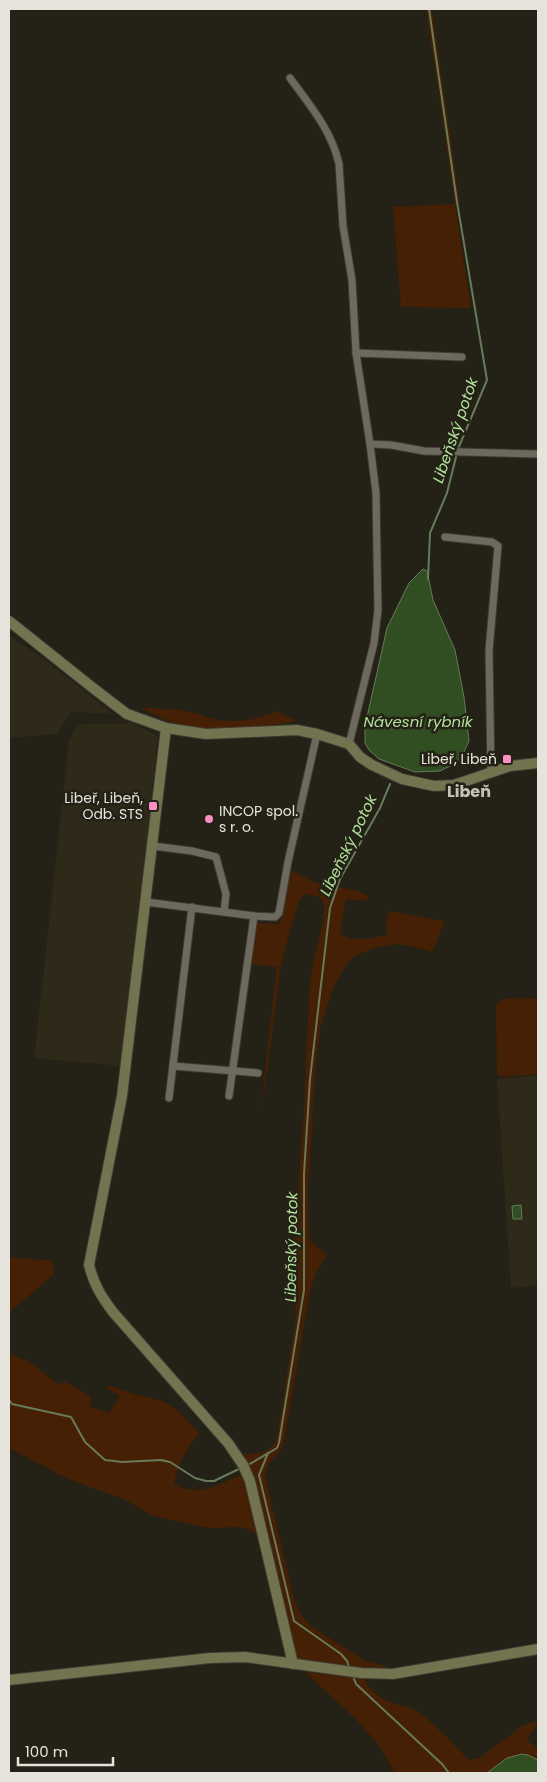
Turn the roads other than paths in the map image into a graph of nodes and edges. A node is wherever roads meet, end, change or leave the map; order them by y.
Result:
1 (290, 78) dead end
2 (356, 353) junction
3 (462, 357) dead end
4 (370, 444) junction
5 (538, 454) edge
6 (445, 537) dead end
7 (9, 621) edge
8 (166, 728) junction
9 (317, 734) junction
10 (349, 744) junction
11 (538, 763) edge
12 (490, 772) junction
13 (153, 846) junction
14 (146, 902) junction
15 (192, 907) junction
16 (224, 912) junction
17 (254, 916) junction
18 (172, 1066) junction
19 (233, 1071) junction
20 (258, 1073) dead end
21 (229, 1096) dead end
22 (169, 1098) dead end
23 (538, 1649) edge
24 (294, 1664) junction
25 (9, 1680) edge

1 - 2 street
2 - 3 street
2 - 4 street
4 - 5 street
4 - 10 street
6 - 12 street
7 - 8 street
8 - 9 street
8 - 13 street
9 - 10 street
9 - 17 street
10 - 12 street
11 - 12 street
13 - 14 street
13 - 16 street
14 - 15 street
14 - 24 street
15 - 16 street
15 - 18 street
16 - 17 street
17 - 19 street
18 - 19 street
18 - 22 street
19 - 20 street
19 - 21 street
23 - 24 street
24 - 25 street

